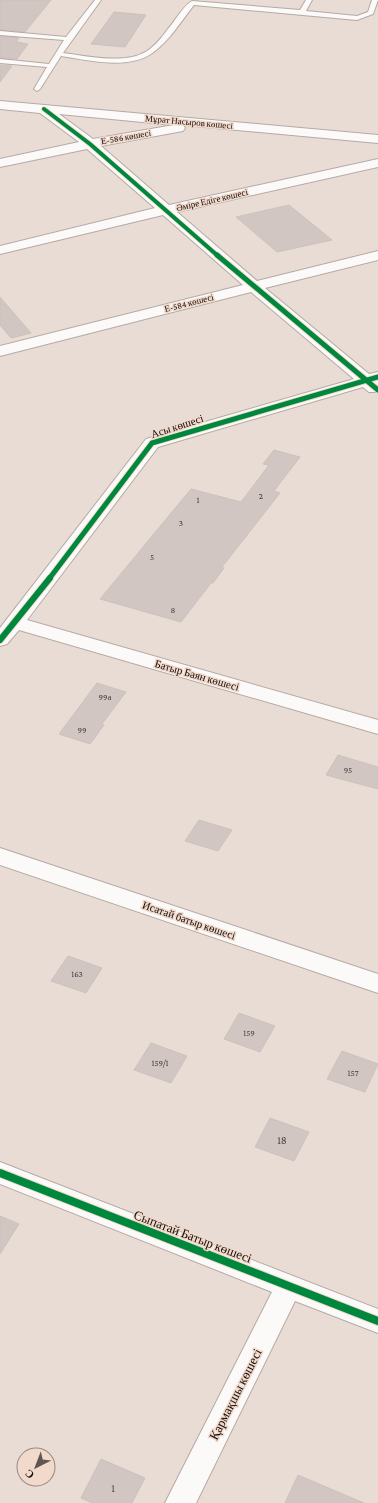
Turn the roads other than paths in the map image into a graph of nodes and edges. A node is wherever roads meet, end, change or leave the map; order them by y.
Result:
1 (98, 0) edge
2 (309, 0) edge
3 (375, 0) edge
4 (193, 2) edge
5 (302, 12) junction
6 (0, 32) edge
7 (68, 39) junction
8 (60, 54) junction
9 (0, 61) edge
10 (52, 66) junction
11 (37, 90) dead end
12 (0, 105) edge
13 (44, 109) junction
14 (206, 123) junction
15 (378, 139) edge
16 (90, 144) junction
17 (0, 163) edge
18 (378, 163) edge
19 (167, 210) junction
20 (0, 250) edge
21 (378, 255) edge
22 (253, 286) junction
23 (0, 351) edge
24 (374, 383) edge
25 (15, 623) junction
26 (0, 640) edge
27 (378, 727) edge
28 (0, 856) edge
29 (378, 984) edge
30 (0, 1173) edge
31 (289, 1286) junction
32 (378, 1322) edge
33 (180, 1503) edge

1 - 7 lane
2 - 5 lane
3 - 5 lane
4 - 5 lane
4 - 8 lane
6 - 7 lane
7 - 8 lane
8 - 10 lane
9 - 10 lane
10 - 11 lane
12 - 13 street, Мұрат Насыров көшесі
13 - 14 street, Мұрат Насыров көшесі
13 - 16 street
14 - 15 street, Мұрат Насыров көшесі
14 - 16 street, Е-586 көшесі
16 - 17 street, Е-586 көшесі
16 - 19 street
18 - 19 street, Әміре Едіге көшесі
19 - 20 street, Әміре Едіге көшесі
19 - 22 street
21 - 22 street, Е-584 көшесі
22 - 23 street, Е-584 көшесі
22 - 24 street
24 - 25 street, Асы көшесі
25 - 26 street, Асы көшесі
25 - 27 street, Батыр Баян көшесі
28 - 29 street, Исатай батыр көшесі
30 - 31 street, Сыпатай Батыр көшесі
31 - 32 street, Сыпатай Батыр көшесі
31 - 33 street, Қармақшы көшесі

